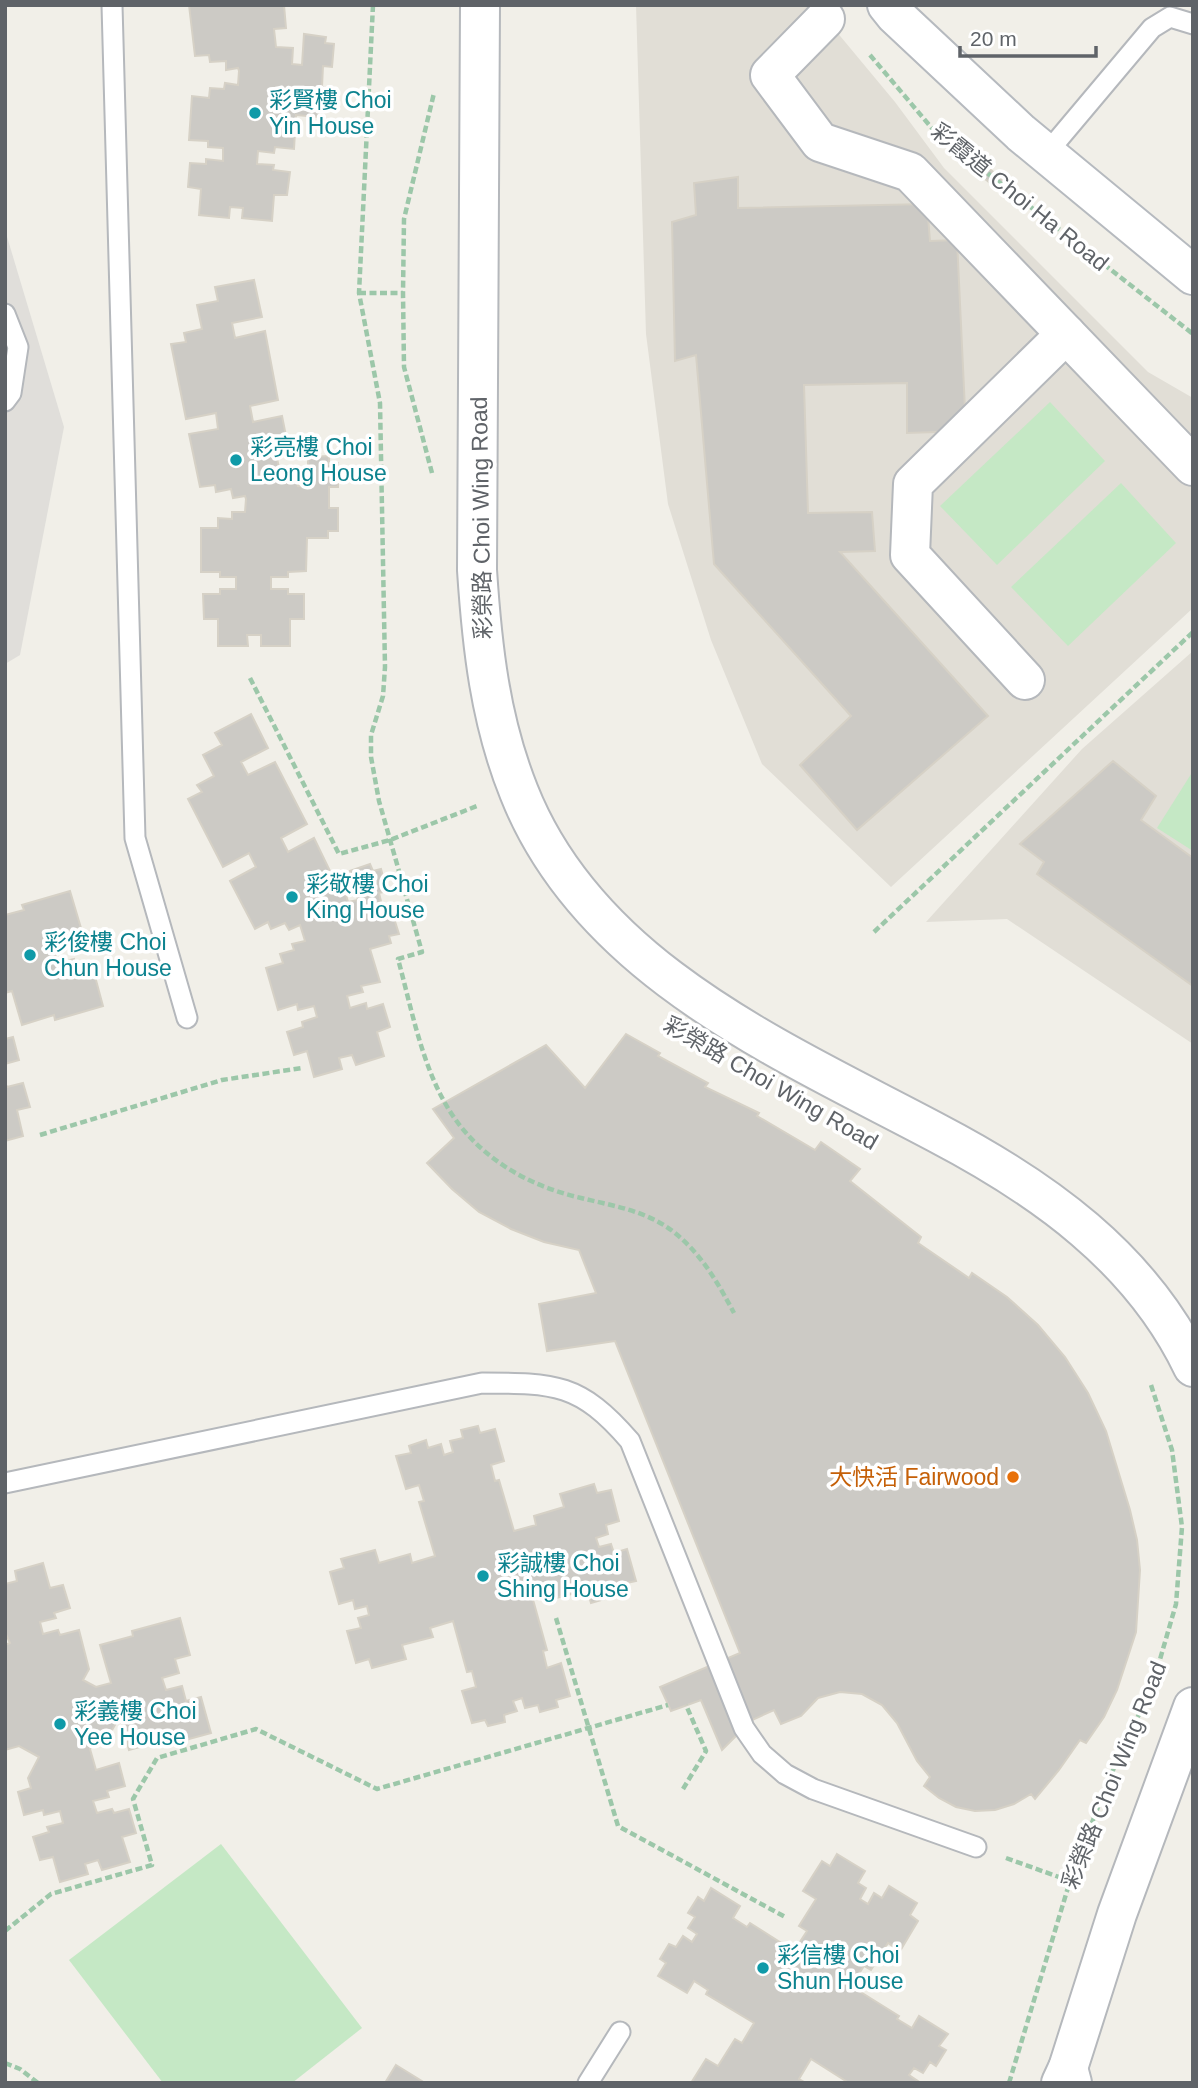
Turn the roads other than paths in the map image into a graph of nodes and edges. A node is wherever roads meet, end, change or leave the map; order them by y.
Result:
1 (111, 5) edge
2 (480, 5) edge
3 (887, 5) edge
4 (825, 19) dead end
5 (1193, 24) edge
6 (1046, 154) junction
7 (1193, 275) edge
8 (5, 314) edge
9 (1066, 334) junction
10 (5, 401) edge
11 (1193, 466) edge
12 (1025, 680) dead end
13 (187, 1018) dead end
14 (1193, 1367) edge
15 (5, 1483) edge
16 (1193, 1707) edge
17 (976, 1847) dead end
18 (620, 2032) dead end
19 (1067, 2078) edge
20 (588, 2083) edge

1 - 13 lane
2 - 14 street, 彩榮路 Choi Wing Road
3 - 6 street
4 - 9 street
5 - 6 lane
6 - 7 street
8 - 10 lane
9 - 11 street
9 - 12 street
15 - 17 lane
16 - 19 street, 彩榮路 Choi Wing Road
18 - 20 lane

